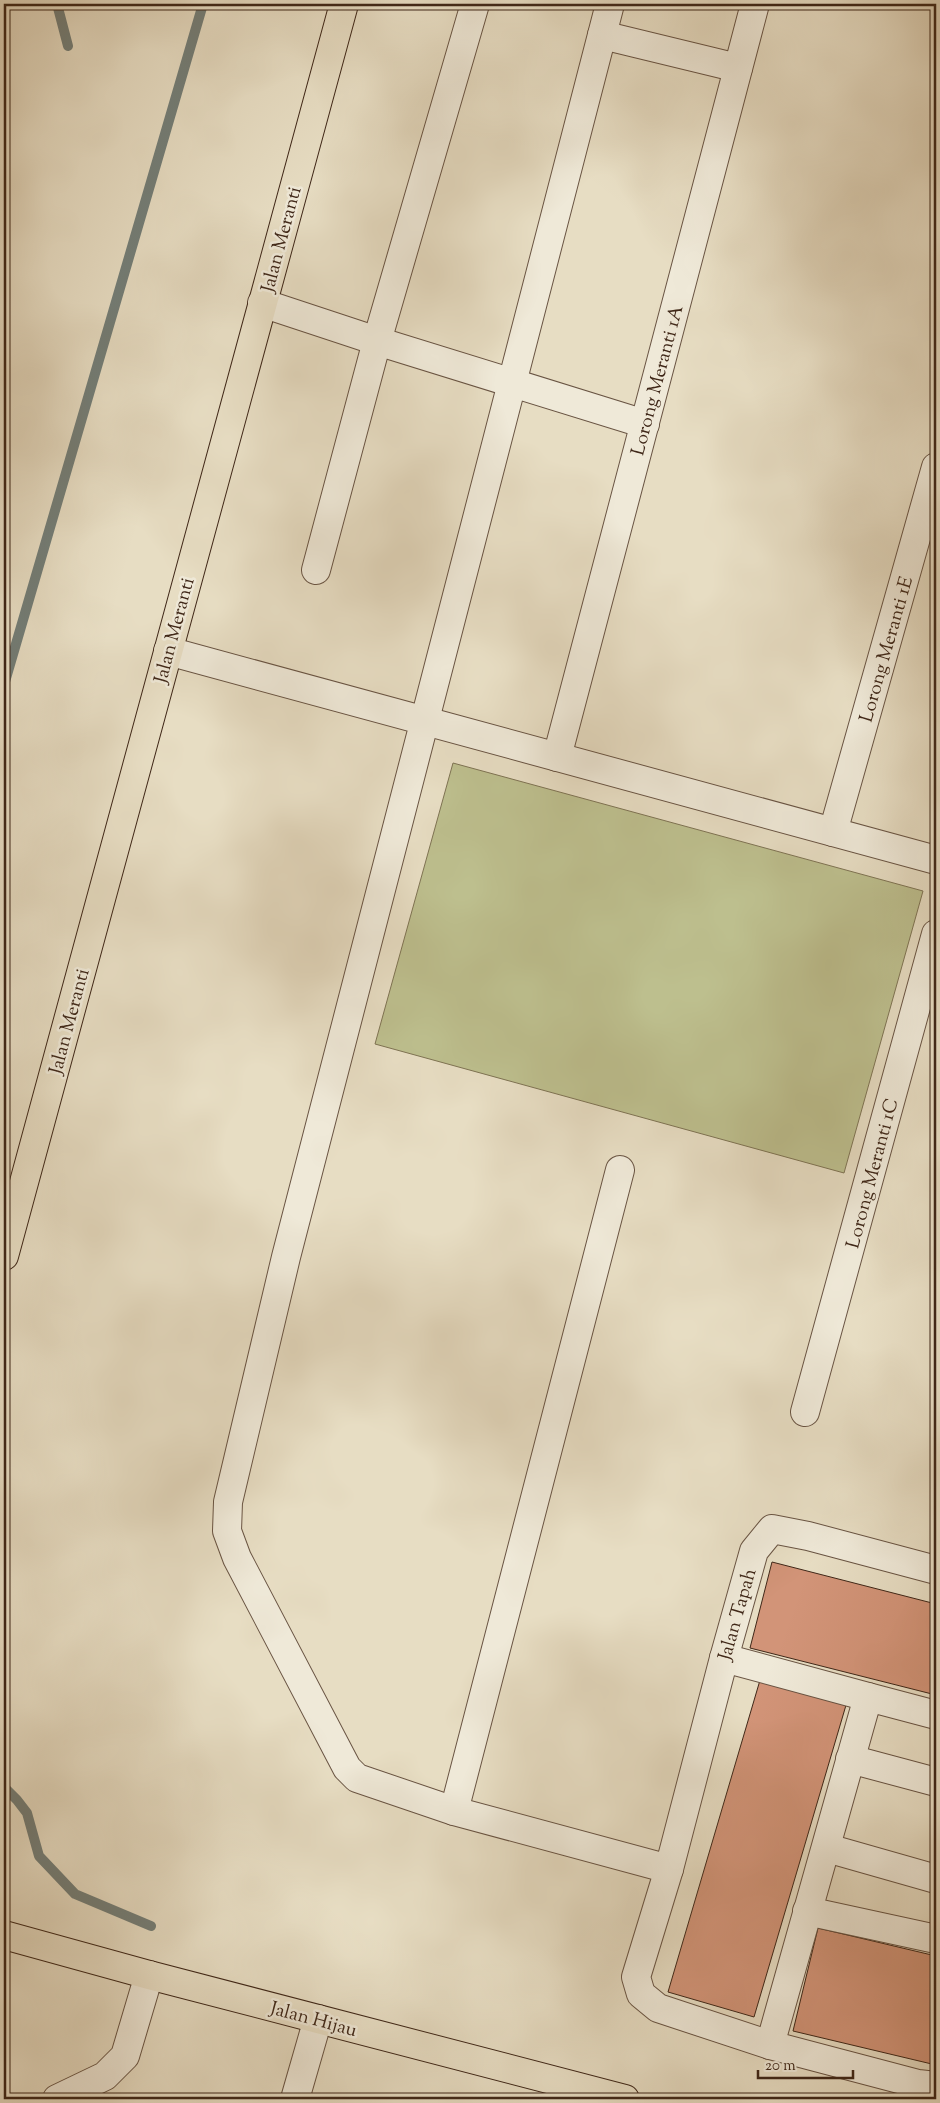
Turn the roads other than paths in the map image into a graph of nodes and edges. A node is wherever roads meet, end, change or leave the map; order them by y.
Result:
1 (344, 4) edge
2 (476, 4) edge
3 (610, 4) edge
4 (755, 4) edge
5 (602, 35) junction
6 (738, 68) junction
7 (262, 303) junction
8 (377, 341) junction
9 (511, 383) junction
10 (645, 424) junction
11 (936, 467) edge
12 (316, 570) dead end
13 (168, 651) junction
14 (424, 721) junction
15 (557, 757) junction
16 (833, 832) junction
17 (936, 860) edge
18 (936, 934) edge
19 (620, 1170) dead end
20 (4, 1256) edge
21 (805, 1412) dead end
22 (936, 1570) edge
23 (724, 1658) junction
24 (868, 1697) junction
25 (936, 1714) edge
26 (850, 1759) junction
27 (936, 1782) edge
28 (454, 1811) junction
29 (827, 1848) junction
30 (669, 1869) junction
31 (936, 1879) edge
32 (807, 1912) junction
33 (4, 1935) edge
34 (936, 1939) edge
35 (149, 1975) junction
36 (318, 2019) junction
37 (770, 2045) junction
38 (936, 2086) edge
39 (56, 2099) edge
40 (295, 2099) edge
41 (625, 2099) edge

1 - 7 main road, Jalan Meranti
2 - 8 street
3 - 5 street
4 - 6 street, Lorong Meranti 1A
5 - 6 street
5 - 9 street
6 - 10 street, Lorong Meranti 1A
7 - 8 street
7 - 13 main road, Jalan Meranti
8 - 9 street
8 - 12 street
9 - 10 street
9 - 14 street
10 - 15 street, Lorong Meranti 1A
11 - 16 street, Lorong Meranti 1E
13 - 14 street
13 - 20 main road, Jalan Meranti
14 - 15 street
14 - 28 street
15 - 16 street
16 - 17 street
18 - 21 street, Lorong Meranti 1C
19 - 28 street
22 - 23 street, Jalan Tapah
23 - 24 street
23 - 30 street, Jalan Tapah
24 - 25 street
24 - 26 street
26 - 27 street
26 - 29 street
28 - 30 street
29 - 31 street
29 - 32 street
30 - 37 street, Jalan Tapah
32 - 34 street
32 - 37 street
33 - 35 main road, Jalan Hijau
35 - 36 main road, Jalan Hijau
35 - 39 street
36 - 40 street
36 - 41 main road, Jalan Hijau
37 - 38 street, Jalan Tapah

